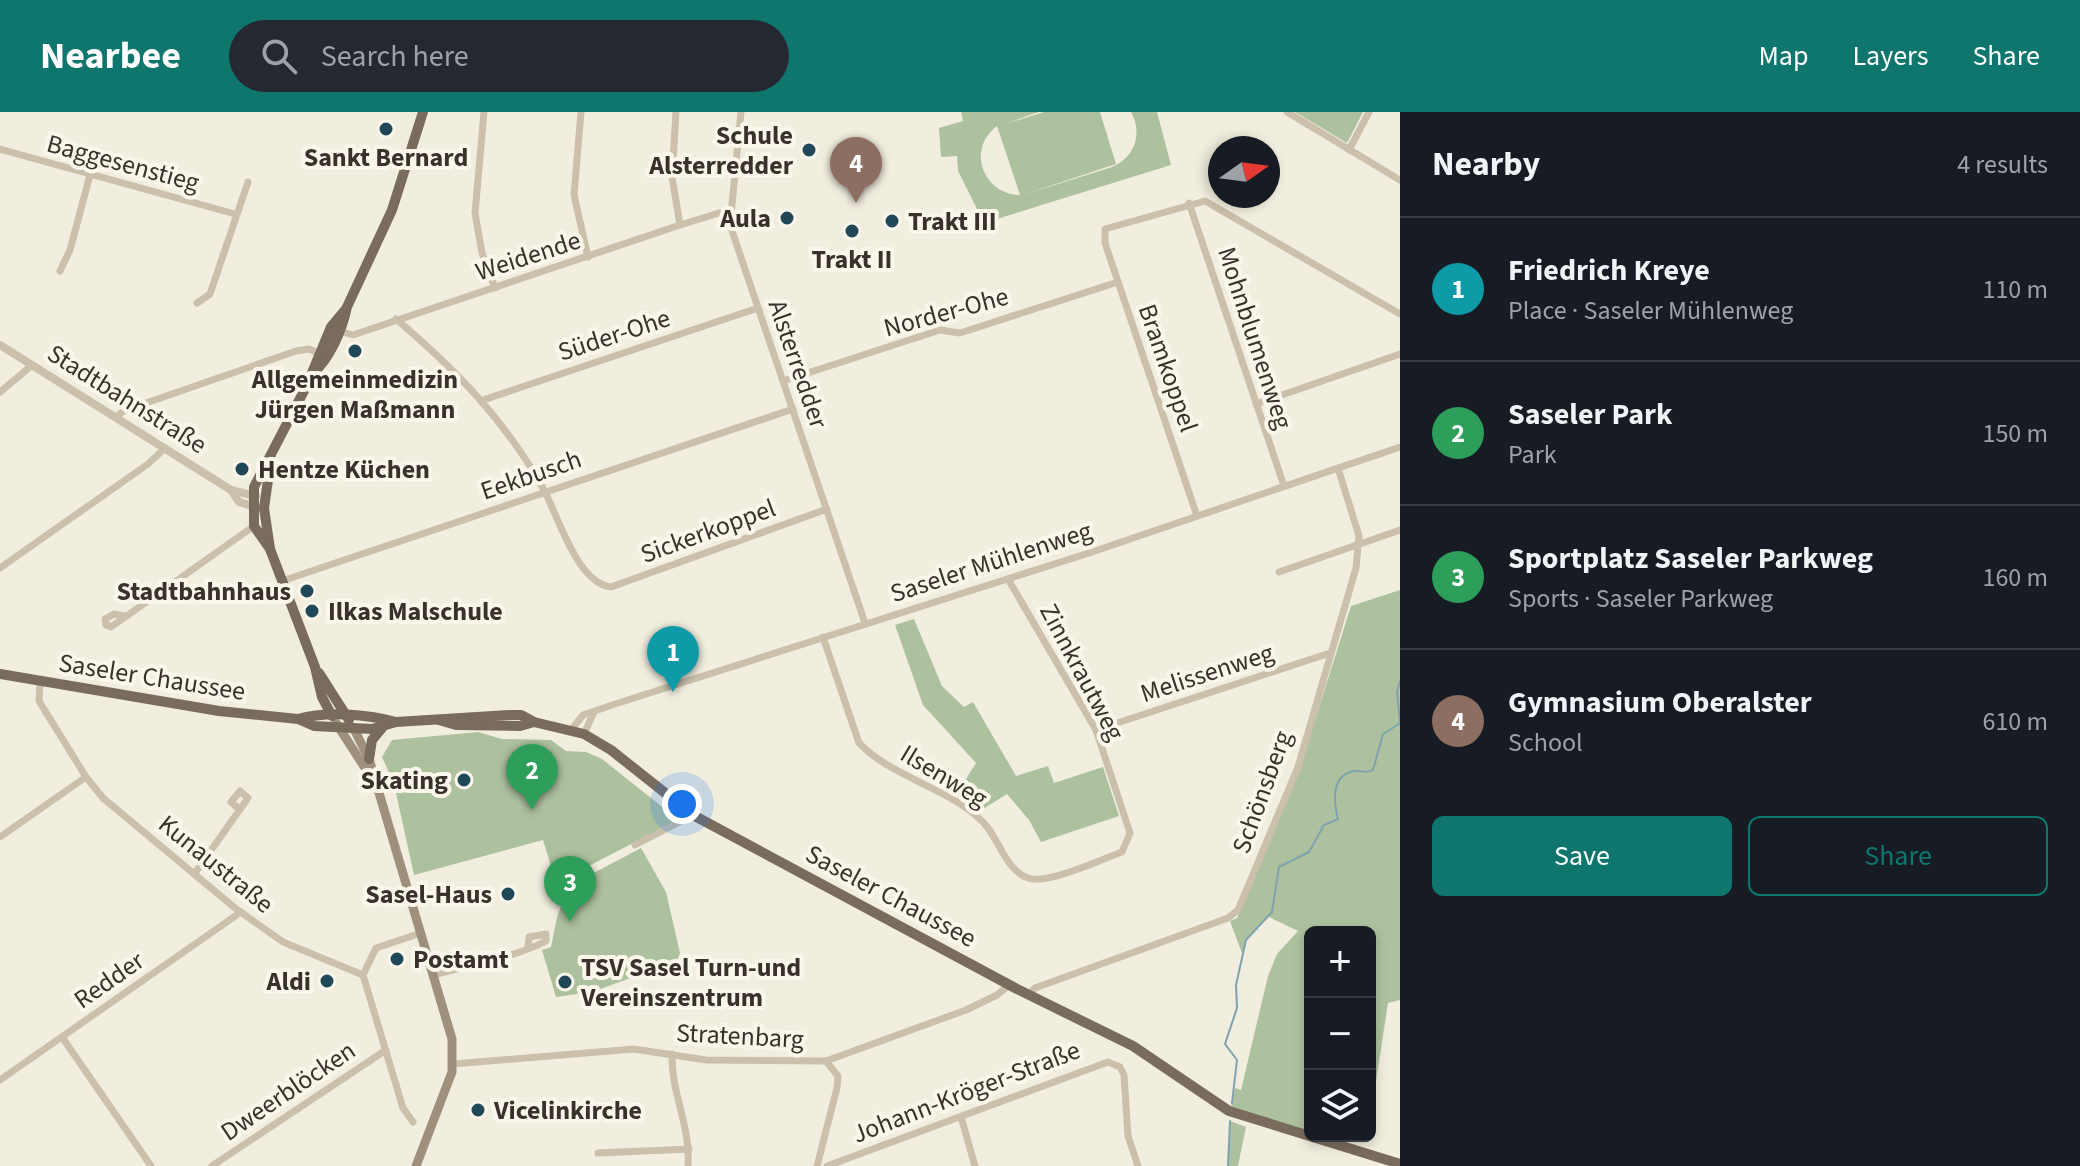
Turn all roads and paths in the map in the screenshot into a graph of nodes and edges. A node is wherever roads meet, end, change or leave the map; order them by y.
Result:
1 (423, 112) edge
2 (484, 112) edge
3 (581, 112) edge
4 (676, 112) edge
5 (741, 112) edge
6 (1287, 112) edge
7 (1369, 112) edge
8 (0, 149) edge
9 (1349, 150) junction
10 (90, 175) junction
11 (1400, 180) edge
12 (248, 182) dead end
13 (1189, 203) junction
14 (235, 214) junction
15 (730, 214) junction
16 (680, 225) junction
17 (588, 257) junction
18 (60, 271) dead end
19 (1118, 282) junction
20 (495, 288) junction
21 (197, 303) dead end
22 (347, 307) junction
23 (758, 308) junction
24 (1400, 314) edge
25 (396, 319) junction
26 (339, 331) junction
27 (0, 345) edge
28 (318, 353) junction
29 (1400, 354) edge
30 (31, 366) junction
31 (312, 374) junction
32 (783, 381) junction
33 (0, 392) edge
34 (483, 400) junction
35 (1256, 404) junction
36 (793, 409) junction
37 (117, 417) junction
38 (1400, 447) edge
39 (164, 449) junction
40 (271, 459) junction
41 (1338, 468) junction
42 (1284, 486) junction
43 (544, 491) junction
44 (252, 501) junction
45 (265, 504) junction
46 (827, 509) junction
47 (1197, 516) junction
48 (254, 526) junction
49 (1400, 530) edge
50 (1359, 543) junction
51 (270, 549) junction
52 (0, 568) edge
53 (1279, 572) dead end
54 (1008, 579) junction
55 (282, 581) junction
56 (125, 616) dead end
57 (865, 623) junction
58 (823, 637) junction
59 (1330, 653) junction
60 (315, 667) junction
61 (0, 674) edge
62 (40, 682) junction
63 (594, 712) junction
64 (332, 716) junction
65 (347, 717) junction
66 (298, 719) junction
67 (396, 722) junction
68 (340, 728) junction
69 (382, 728) junction
70 (354, 729) junction
71 (571, 730) junction
72 (1096, 730) junction
73 (584, 734) junction
74 (369, 759) junction
75 (86, 777) junction
76 (376, 788) junction
77 (239, 809) dead end
78 (693, 815) junction
79 (1130, 833) joint
80 (0, 837) edge
81 (635, 845) dead end
82 (195, 873) junction
83 (241, 912) junction
84 (421, 933) junction
85 (528, 948) dead end
86 (363, 975) junction
87 (434, 975) junction
88 (1009, 985) junction
89 (1028, 995) junction
90 (62, 1037) junction
91 (386, 1050) junction
92 (672, 1054) junction
93 (826, 1061) junction
94 (453, 1064) junction
95 (0, 1080) edge
96 (403, 1108) dead end
97 (961, 1117) junction
98 (689, 1149) junction
99 (598, 1153) dead end
100 (1400, 1164) edge
101 (151, 1166) edge
102 (212, 1166) edge
103 (416, 1166) edge
104 (688, 1166) edge
105 (817, 1166) edge
106 (827, 1166) edge
107 (975, 1166) edge
108 (1138, 1166) edge

1 - 22 main road
2 - 20 street
3 - 17 street
4 - 16 street
5 - 15 street, Alsterredder
6 - 9 street
7 - 9 street
8 - 10 street, Baggesenstieg
9 - 11 street
10 - 14 street, Baggesenstieg
10 - 18 street
12 - 14 street
13 - 19 street, Bramkoppel
13 - 24 street
13 - 35 street, Mohnblumenweg
14 - 21 street
15 - 16 street, Weidende
15 - 23 street, Alsterredder
16 - 17 street, Weidende
17 - 20 street, Weidende
19 - 32 street, Norder-Ohe
19 - 47 street, Bramkoppel
20 - 25 street, Weidende
22 - 26 main road
22 - 28 main road
23 - 32 street, Alsterredder
23 - 34 street, Süder-Ohe
25 - 26 street, Weidende
25 - 34 street
26 - 31 main road
27 - 30 street, Stadtbahnstraße
28 - 31 main road
28 - 37 street
29 - 35 street
30 - 33 street
30 - 37 street, Stadtbahnstraße
31 - 40 main road
32 - 36 street, Alsterredder
34 - 43 street
35 - 42 street, Mohnblumenweg
36 - 43 street, Eekbusch
36 - 46 street, Alsterredder
37 - 39 street, Stadtbahnstraße
38 - 41 street, Saseler Mühlenweg
39 - 44 street, Stadtbahnstraße
39 - 52 street
40 - 44 main road
40 - 45 main road
41 - 42 street, Saseler Mühlenweg
41 - 50 street, Schönsberg
42 - 47 street, Saseler Mühlenweg
43 - 46 street, Sickerkoppel
43 - 55 street, Eekbusch
44 - 45 street
44 - 48 main road
45 - 51 main road
46 - 57 street, Alsterredder
47 - 54 street, Saseler Mühlenweg
48 - 51 main road
48 - 56 street
49 - 50 street
50 - 53 street
50 - 59 street, Schönsberg
51 - 55 main road
54 - 57 street, Saseler Mühlenweg
54 - 72 street, Zinnkrautweg
55 - 60 main road
57 - 58 street, Saseler Mühlenweg
58 - 63 street, Saseler Mühlenweg
58 - 79 street, Ilsenweg
59 - 72 street, Melissenweg
59 - 89 street, Schönsberg
60 - 64 main road
60 - 65 main road
61 - 62 main road, Saseler Chaussee
62 - 66 main road, Saseler Chaussee
62 - 75 street, Kunaustraße
63 - 71 street, Saseler Mühlenweg
63 - 73 street
64 - 65 main road, Saseler Chaussee
64 - 66 main road, Saseler Chaussee
64 - 68 main road
65 - 67 main road, Saseler Chaussee
65 - 70 main road
66 - 68 main road, Saseler Chaussee
67 - 69 main road, Saseler Chaussee
67 - 71 main road, Saseler Chaussee
68 - 70 main road, Saseler Chaussee
68 - 76 main road
69 - 70 main road, Saseler Chaussee
69 - 74 main road
70 - 74 main road
71 - 73 main road, Saseler Chaussee
72 - 79 street, Zinnkrautweg
73 - 78 main road, Saseler Chaussee
74 - 76 main road
75 - 80 street
75 - 82 street, Kunaustraße
76 - 84 main road
77 - 82 street
78 - 81 street
78 - 88 main road, Saseler Chaussee
82 - 83 street, Kunaustraße
83 - 86 street, Kunaustraße
83 - 90 street, Redder
84 - 86 street
84 - 87 main road
85 - 87 street
86 - 91 street
87 - 94 main road
88 - 89 main road, Saseler Chaussee
88 - 93 street, Stratenbarg
89 - 100 main road, Saseler Chaussee
90 - 95 street, Redder
90 - 101 street
91 - 96 street
91 - 102 street, Dweerblöcken
92 - 93 street, Stratenbarg
92 - 94 street, Stratenbarg
92 - 98 street
93 - 105 street
94 - 103 main road
97 - 106 street, Johann-Kröger-Straße
97 - 107 street
97 - 108 street, Johann-Kröger-Straße
98 - 99 street
98 - 104 street

